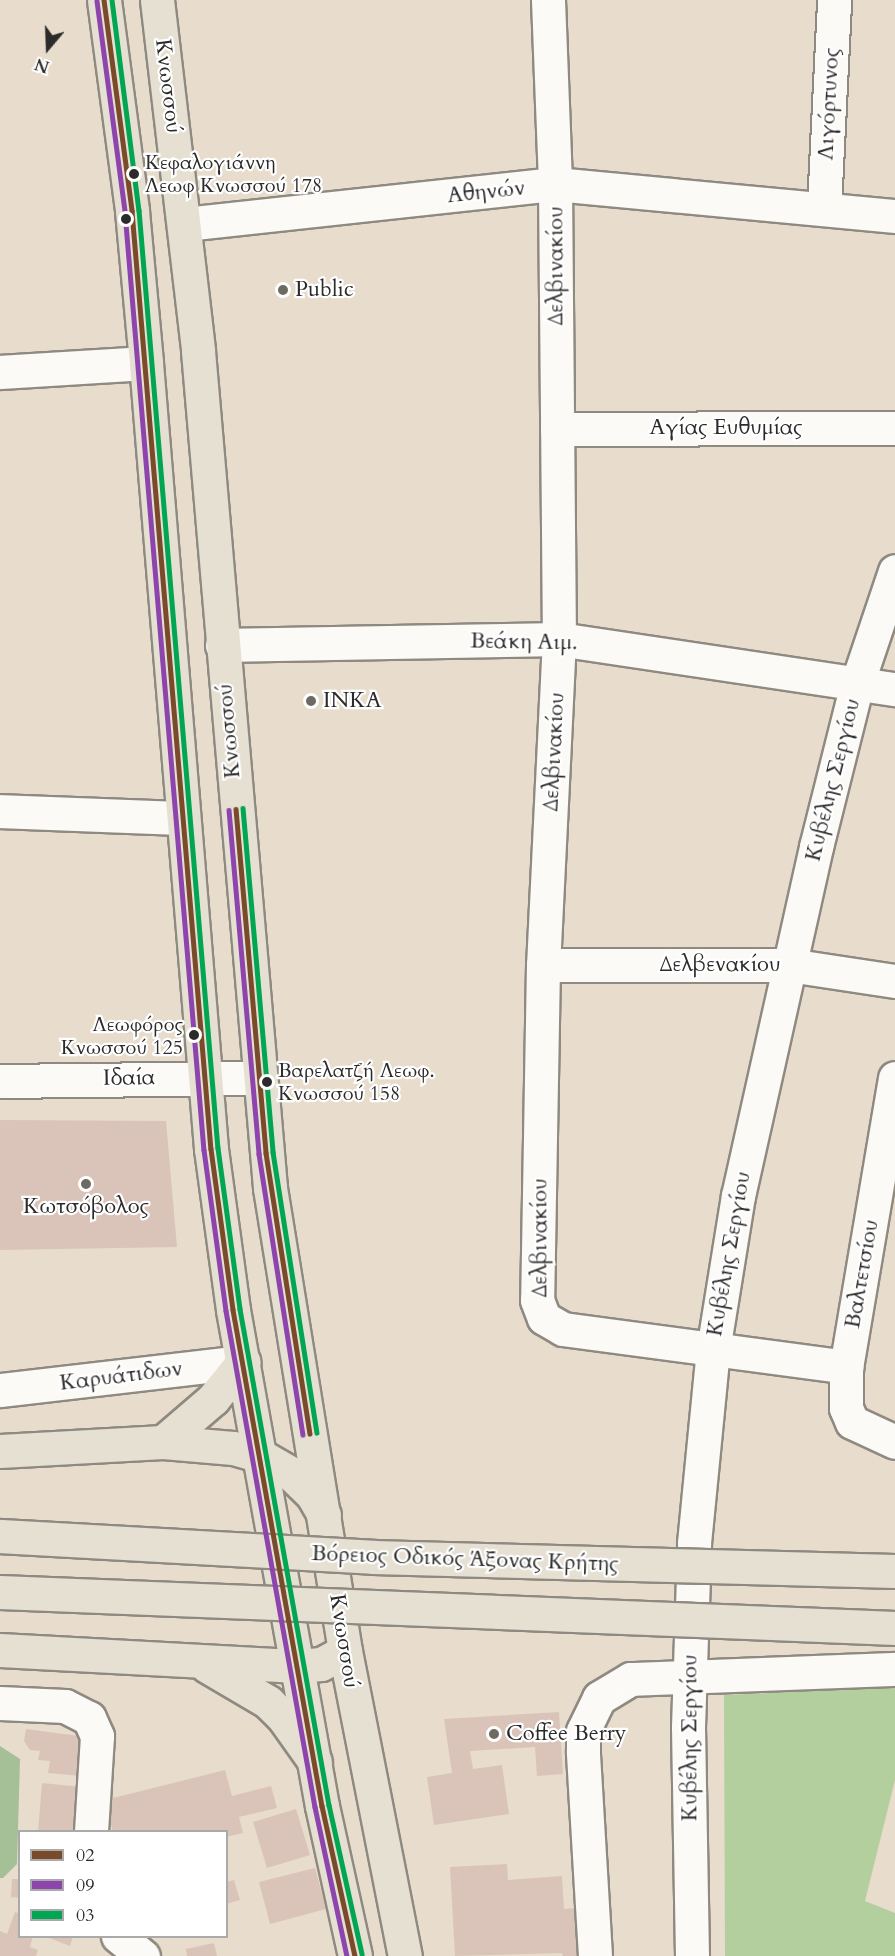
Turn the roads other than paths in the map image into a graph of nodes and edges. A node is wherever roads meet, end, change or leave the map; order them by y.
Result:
1 (104, 0) edge
2 (157, 0) edge
3 (548, 0) edge
4 (834, 0) edge
5 (555, 184) junction
6 (824, 207) junction
7 (895, 216) edge
8 (185, 224) junction
9 (146, 363) junction
10 (0, 372) edge
11 (895, 428) edge
12 (557, 429) junction
13 (895, 571) edge
14 (559, 639) junction
15 (222, 645) junction
16 (857, 684) junction
17 (895, 689) edge
18 (0, 811) edge
19 (183, 818) junction
20 (543, 965) junction
21 (789, 965) junction
22 (895, 981) edge
23 (203, 1077) junction
24 (258, 1078) junction
25 (895, 1078) edge
26 (0, 1081) edge
27 (713, 1350) junction
28 (243, 1362) junction
29 (846, 1367) junction
30 (0, 1390) edge
31 (163, 1442) junction
32 (895, 1442) edge
33 (0, 1451) edge
34 (261, 1456) junction
35 (324, 1515) junction
36 (0, 1536) edge
37 (895, 1571) edge
38 (0, 1592) edge
39 (895, 1628) edge
40 (0, 1650) edge
41 (345, 1651) junction
42 (197, 1660) junction
43 (298, 1666) junction
44 (895, 1669) edge
45 (690, 1677) junction
46 (0, 1703) edge
47 (315, 1762) junction
48 (91, 1830) edge
49 (120, 1938) edge
50 (143, 1956) edge
51 (355, 1956) edge
52 (405, 1956) edge
53 (595, 1956) edge
54 (692, 1956) edge

1 - 9 main road
2 - 8 main road, Κνωσσού
3 - 5 street, Δελβινακίου
4 - 6 street, Λιγόρτυνος
5 - 6 street, Αθηνών
5 - 8 street, Αθηνών
5 - 12 street, Δελβινακίου
6 - 7 street, Αθηνών
8 - 15 main road, Κνωσσού
9 - 10 street
9 - 19 main road
11 - 12 street, Αγίας Ευθυμίας
12 - 14 street, Δελβινακίου
13 - 16 street, Κυβέλης Σεργίου
14 - 15 street, Βεάκη Αιμ.
14 - 16 street, Βεάκη Αιμ.
14 - 20 street, Δελβινακίου
15 - 24 main road, Κνωσσού
16 - 17 street, Βεάκη Αιμ.
16 - 21 street, Κυβέλης Σεργίου
18 - 19 street
19 - 23 main road
20 - 21 street, Δελβενακίου
20 - 27 street, Δελβινακίου
21 - 22 street, Δελβενακίου
21 - 27 street, Κυβέλης Σεργίου
23 - 24 street, Ιδαία
23 - 26 street, Ιδαία
23 - 28 main road
24 - 35 main road, Κνωσσού
25 - 29 street, Βαλτετσίου
27 - 29 street
27 - 45 street, Κυβέλης Σεργίου
28 - 30 street, Καρυάτιδων
28 - 31 main road
28 - 34 main road
29 - 32 street, Βαλτετσίου
31 - 33 main road
31 - 34 main road
34 - 35 main road
34 - 43 main road
35 - 41 main road, Κνωσσού
36 - 37 main road, Βόρειος Οδικός Άξονας Κρήτης, bridge
38 - 39 main road, bridge
40 - 42 main road
41 - 43 main road
41 - 52 main road, Κνωσσού
42 - 43 main road
42 - 47 main road
43 - 47 main road
44 - 45 street
45 - 53 street
45 - 54 street, Κυβέλης Σεργίου
46 - 48 street
47 - 51 main road
49 - 50 street

